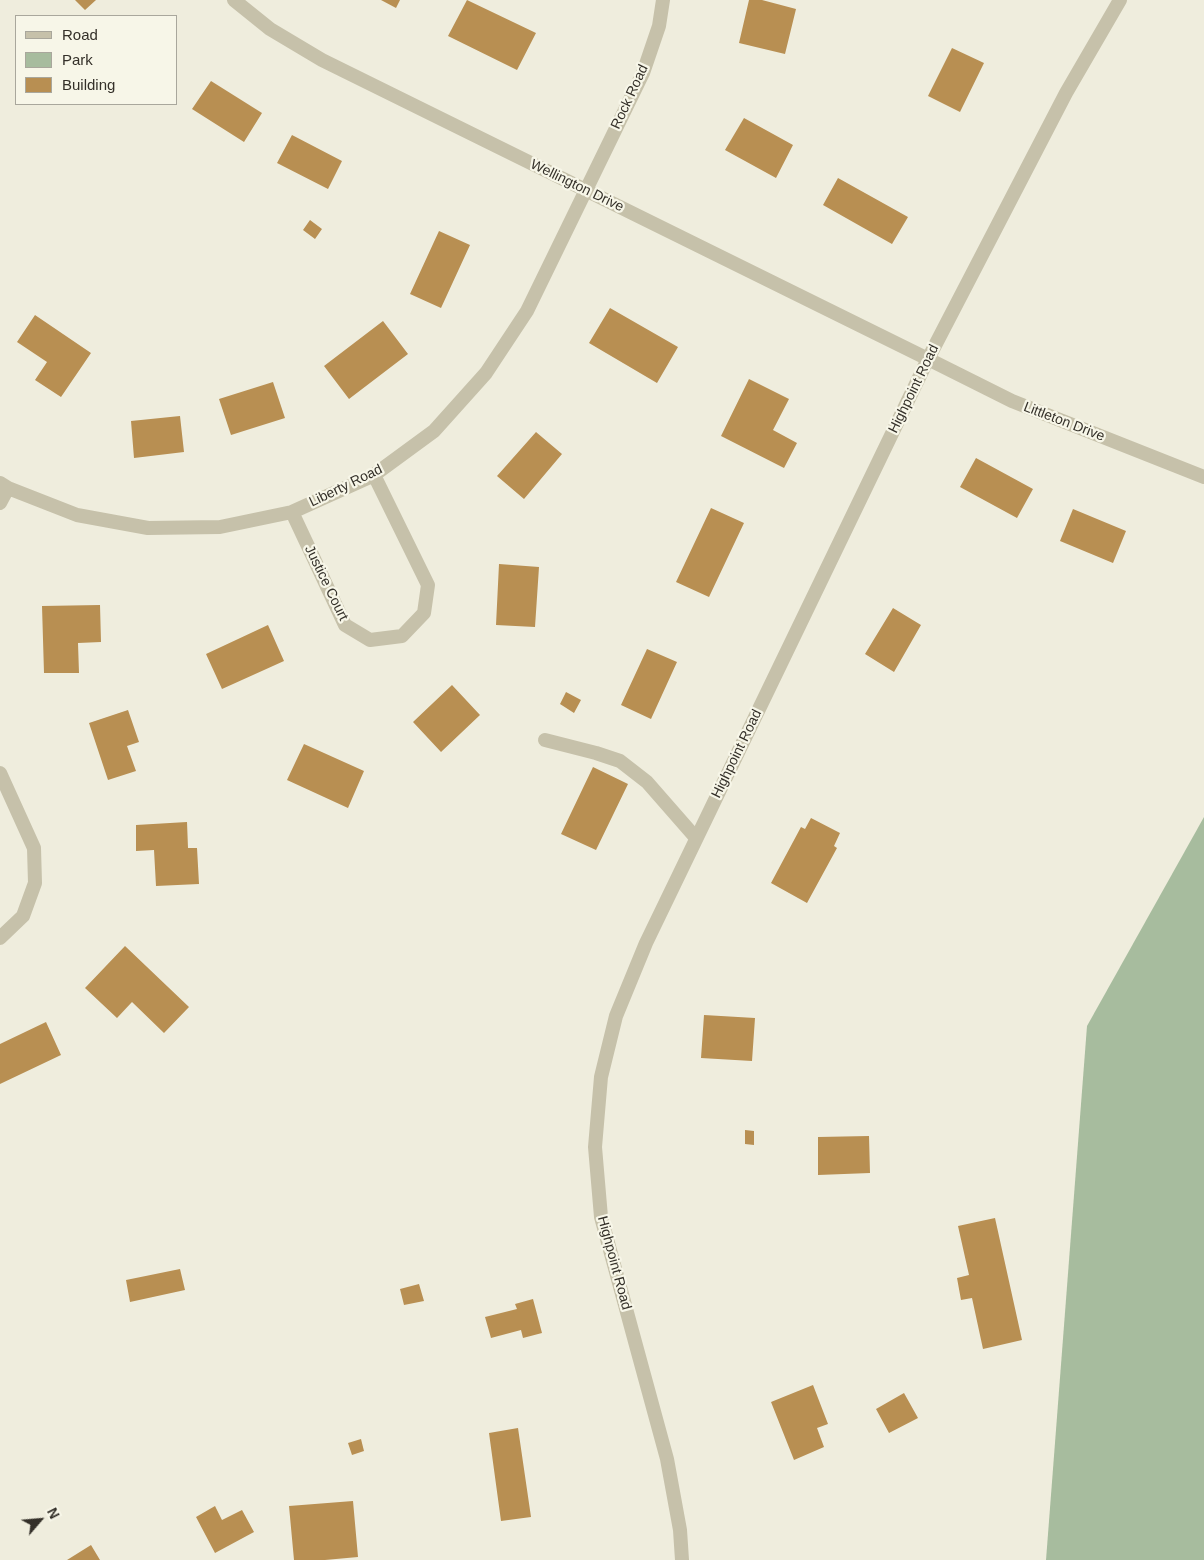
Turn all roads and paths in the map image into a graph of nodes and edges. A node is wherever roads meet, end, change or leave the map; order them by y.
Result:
1 (234, 0) edge
2 (663, 0) edge
3 (1120, 0) edge
4 (586, 190) junction
5 (928, 359) junction
6 (374, 475) junction
7 (1204, 477) edge
8 (4, 486) edge
9 (0, 503) edge
10 (292, 512) junction
11 (545, 740) dead end
12 (0, 773) edge
13 (696, 838) junction
14 (0, 938) edge
15 (682, 1560) edge

1 - 4 street, Wellington Drive
2 - 4 street, Rock Road
3 - 5 street, Highpoint Road
4 - 5 street, Wellington Drive
4 - 6 street, Liberty Road
5 - 7 street, Littleton Drive
5 - 13 street, Highpoint Road
6 - 10 street, Liberty Road
6 - 10 street, Justice Court
8 - 9 street
8 - 10 street, Liberty Road
11 - 13 street
12 - 14 street
13 - 15 street, Highpoint Road

